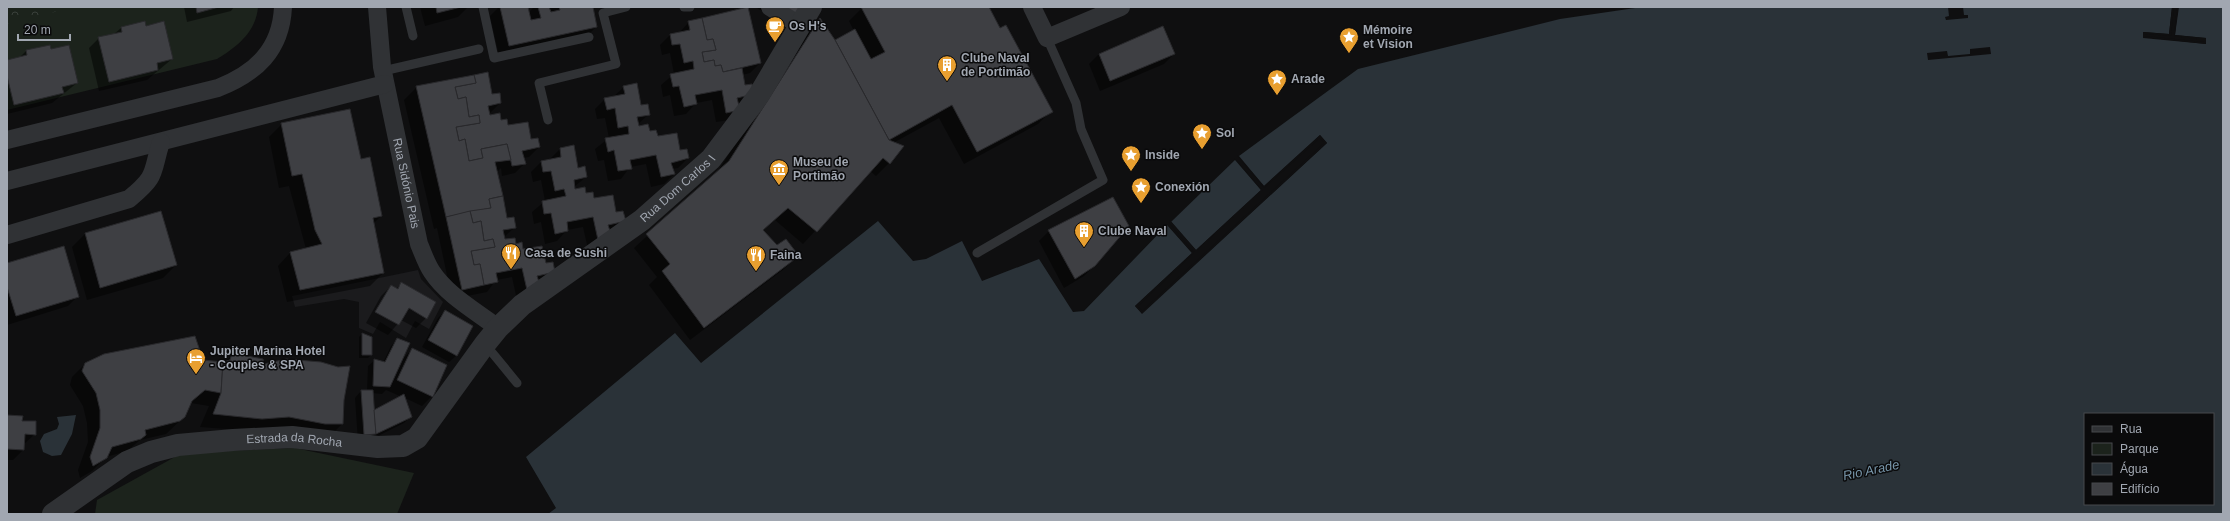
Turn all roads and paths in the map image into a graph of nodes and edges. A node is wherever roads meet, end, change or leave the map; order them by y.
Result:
1 (283, 7) edge
2 (377, 7) edge
3 (406, 7) edge
4 (484, 7) edge
5 (626, 7) edge
6 (684, 7) edge
7 (690, 7) edge
8 (770, 7) edge
9 (811, 7) edge
10 (1032, 7) edge
11 (1121, 7) edge
12 (602, 10) edge
13 (801, 26) junction
14 (414, 36) dead end
15 (589, 37) dead end
16 (1047, 38) junction
17 (479, 49) dead end
18 (384, 77) junction
19 (548, 120) dead end
20 (7, 140) edge
21 (161, 142) junction
22 (7, 181) edge
23 (7, 235) edge
24 (976, 252) dead end
25 (491, 336) junction
26 (517, 383) dead end
27 (53, 514) edge

1 - 20 street
2 - 18 street, Rua Sidónio Pais
3 - 14 lane
4 - 15 lane
5 - 12 lane
6 - 7 lane
8 - 13 street
9 - 13 street, Rua Dom Carlos I
10 - 16 street
11 - 16 street
12 - 19 lane
13 - 25 street, Rua Dom Carlos I
16 - 24 lane
17 - 18 lane
18 - 21 street
18 - 25 street, Rua Sidónio Pais
21 - 22 street
21 - 23 street
25 - 26 lane
25 - 27 street, Estrada da Rocha

